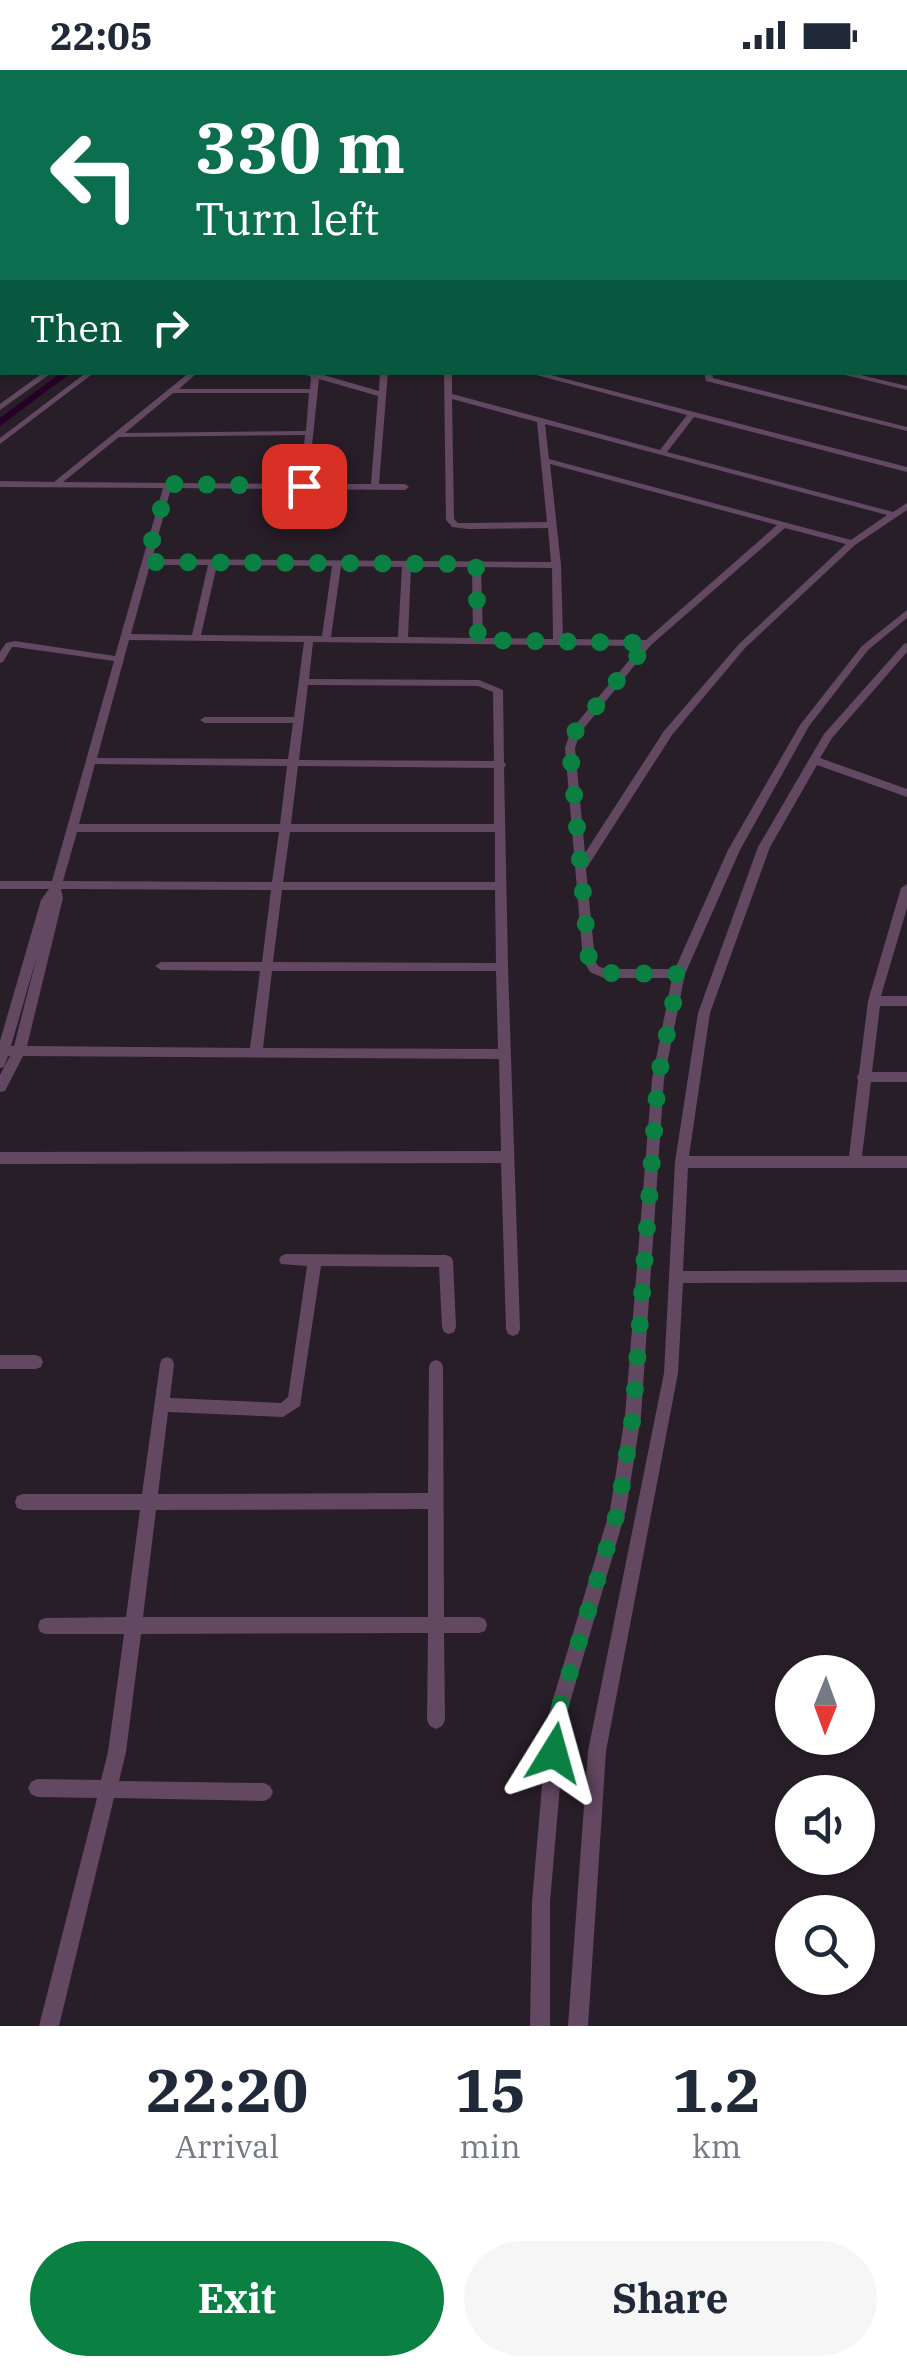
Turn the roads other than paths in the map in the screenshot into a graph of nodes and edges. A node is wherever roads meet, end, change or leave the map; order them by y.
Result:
1 (46, 375) edge
2 (88, 375) edge
3 (192, 375) edge
4 (312, 375) edge
5 (384, 375) edge
6 (448, 375) edge
7 (540, 375) edge
8 (708, 375) edge
9 (849, 375) edge
10 (315, 376) junction
11 (907, 388) edge
12 (173, 391) junction
13 (314, 391) junction
14 (383, 395) junction
15 (449, 396) junction
16 (0, 408) edge
17 (692, 414) junction
18 (540, 421) junction
19 (907, 429) edge
20 (310, 433) junction
21 (117, 435) junction
22 (0, 442) edge
23 (662, 453) junction
24 (544, 460) junction
25 (907, 470) edge
26 (0, 484) edge
27 (56, 484) junction
28 (168, 484) junction
29 (304, 486) junction
30 (376, 486) junction
31 (405, 487) dead end
32 (907, 506) edge
33 (892, 514) junction
34 (784, 524) junction
35 (552, 525) junction
36 (852, 542) junction
37 (146, 562) junction
38 (214, 562) junction
39 (336, 564) junction
40 (407, 564) junction
41 (476, 564) junction
42 (556, 565) junction
43 (907, 613) edge
44 (124, 637) junction
45 (196, 638) junction
46 (309, 638) junction
47 (326, 638) junction
48 (403, 640) junction
49 (478, 640) junction
50 (558, 642) junction
51 (648, 643) junction
52 (907, 646) edge
53 (118, 659) junction
54 (0, 660) edge
55 (303, 682) junction
56 (205, 720) dead end
57 (298, 720) junction
58 (814, 760) junction
59 (90, 761) junction
60 (292, 763) junction
61 (501, 765) junction
62 (907, 794) edge
63 (283, 825) junction
64 (72, 828) junction
65 (501, 828) junction
66 (581, 868) junction
67 (0, 885) edge
68 (276, 885) junction
69 (501, 886) junction
70 (56, 888) junction
71 (907, 888) edge
72 (900, 932) edge
73 (162, 966) dead end
74 (502, 967) junction
75 (266, 968) junction
76 (679, 974) junction
77 (874, 1001) junction
78 (907, 1001) edge
79 (0, 1018) edge
80 (16, 1018) junction
81 (256, 1052) junction
82 (505, 1054) junction
83 (8, 1055) edge
84 (907, 1076) edge
85 (863, 1077) junction
86 (0, 1087) edge
87 (0, 1158) edge
88 (509, 1158) junction
89 (682, 1162) junction
90 (855, 1162) junction
91 (907, 1162) edge
92 (286, 1260) dead end
93 (315, 1260) junction
94 (907, 1276) edge
95 (676, 1277) junction
96 (449, 1327) dead end
97 (514, 1329) dead end
98 (0, 1362) edge
99 (36, 1362) dead end
100 (167, 1364) dead end
101 (436, 1367) dead end
102 (162, 1405) junction
103 (437, 1501) junction
104 (23, 1502) dead end
105 (149, 1504) junction
106 (438, 1624) junction
107 (478, 1624) dead end
108 (46, 1626) dead end
109 (133, 1626) junction
110 (436, 1720) dead end
111 (38, 1788) dead end
112 (108, 1790) junction
113 (264, 1792) dead end
114 (49, 2026) edge
115 (540, 2026) edge
116 (578, 2026) edge

1 - 16 street
2 - 22 street
3 - 12 street
4 - 10 street
5 - 14 street
6 - 15 street
7 - 17 street
8 - 19 street
9 - 11 street
10 - 13 street
10 - 14 street
12 - 13 street
12 - 21 street
13 - 20 street
14 - 30 street
15 - 18 street
15 - 35 street
17 - 23 street
17 - 25 street
18 - 23 street
18 - 24 street
20 - 21 street
20 - 29 street
21 - 27 street
23 - 33 street
24 - 34 street
24 - 35 street
26 - 27 street
27 - 28 street
28 - 29 street
28 - 37 street
29 - 30 street
30 - 31 street
32 - 33 street
33 - 36 street
34 - 36 street
34 - 51 street
35 - 42 street
36 - 66 street
37 - 38 street
37 - 44 street
38 - 39 street
38 - 45 street
39 - 40 street
39 - 47 street
40 - 41 street
40 - 48 street
41 - 42 street
41 - 49 street
42 - 50 street
43 - 76 street
44 - 45 street
44 - 53 street
45 - 46 street
46 - 47 street
46 - 55 street
47 - 48 street
48 - 49 street
49 - 50 street
50 - 51 street
51 - 66 street
52 - 58 street
53 - 54 street
53 - 59 street
55 - 57 street
55 - 61 street
56 - 57 street
57 - 60 street
58 - 62 street
58 - 89 street
59 - 60 street
59 - 64 street
60 - 61 street
60 - 63 street
61 - 65 street
63 - 64 street
63 - 65 street
63 - 68 street
64 - 70 street
65 - 69 street
66 - 76 street
67 - 70 street
68 - 69 street
68 - 70 street
68 - 75 street
69 - 74 street
70 - 80 street
70 - 83 street
71 - 72 street
72 - 77 street
73 - 75 street
74 - 75 street
74 - 82 street
75 - 81 street
76 - 115 street
77 - 78 street
77 - 85 street
79 - 80 street
80 - 83 street
81 - 82 street
81 - 83 street
82 - 88 street
83 - 86 street
84 - 85 street
85 - 90 street
87 - 88 street
88 - 97 street
89 - 90 street
89 - 95 street
90 - 91 street
92 - 93 street
93 - 96 street
93 - 102 street
94 - 95 street
95 - 116 street
98 - 99 street
100 - 102 street
101 - 103 street
102 - 105 street
103 - 105 street
103 - 106 street
104 - 105 street
105 - 109 street
106 - 107 street
106 - 109 street
106 - 110 street
108 - 109 street
109 - 112 street
111 - 112 street
112 - 113 street
112 - 114 street

